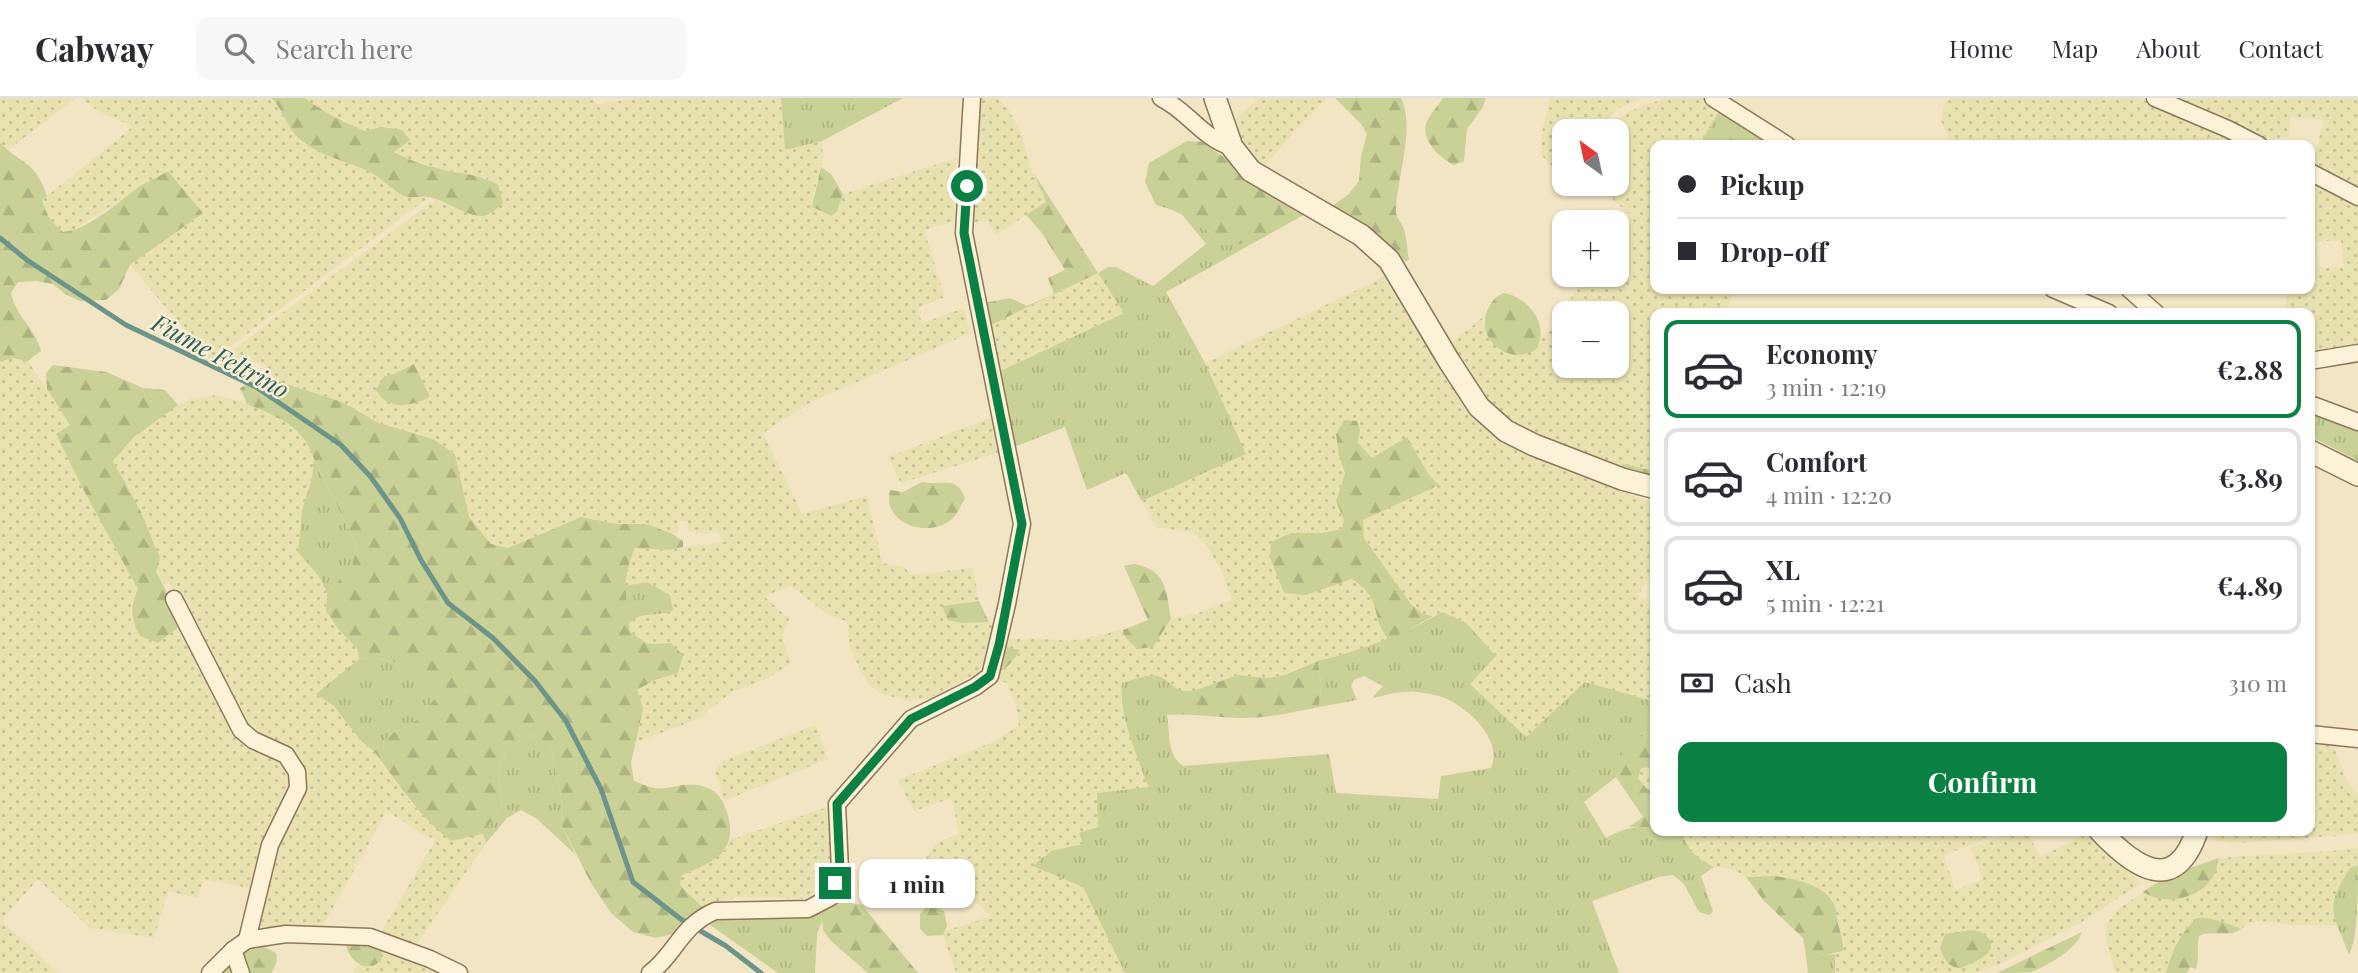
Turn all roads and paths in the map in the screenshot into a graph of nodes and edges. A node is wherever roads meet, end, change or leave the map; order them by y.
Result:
1 (972, 98) edge
2 (1161, 98) edge
3 (1215, 98) edge
4 (1713, 98) edge
5 (2155, 98) edge
6 (1779, 140) edge
7 (2249, 140) edge
8 (1232, 147) junction
9 (2315, 175) edge
10 (2358, 197) edge
11 (2065, 294) edge
12 (2135, 294) edge
13 (2097, 308) edge
14 (2150, 308) edge
15 (2358, 354) edge
16 (2315, 360) edge
17 (2315, 405) edge
18 (2350, 414) edge
19 (2358, 422) edge
20 (2315, 454) edge
21 (2358, 475) edge
22 (1650, 486) edge
23 (174, 599) dead end
24 (2315, 735) edge
25 (2358, 739) edge
26 (2106, 836) edge
27 (2196, 836) edge
28 (247, 940) junction
29 (233, 950) junction
30 (210, 973) edge
31 (241, 973) edge
32 (459, 973) edge
33 (650, 973) edge

1 - 33 street
2 - 8 street
3 - 8 street
4 - 6 street
5 - 7 street
8 - 22 street
9 - 10 street
11 - 13 street
12 - 14 street
15 - 16 street
17 - 18 street
18 - 19 street
20 - 21 street
23 - 28 street
24 - 25 street
26 - 27 street
28 - 29 street
28 - 32 street
29 - 30 street
29 - 31 street

